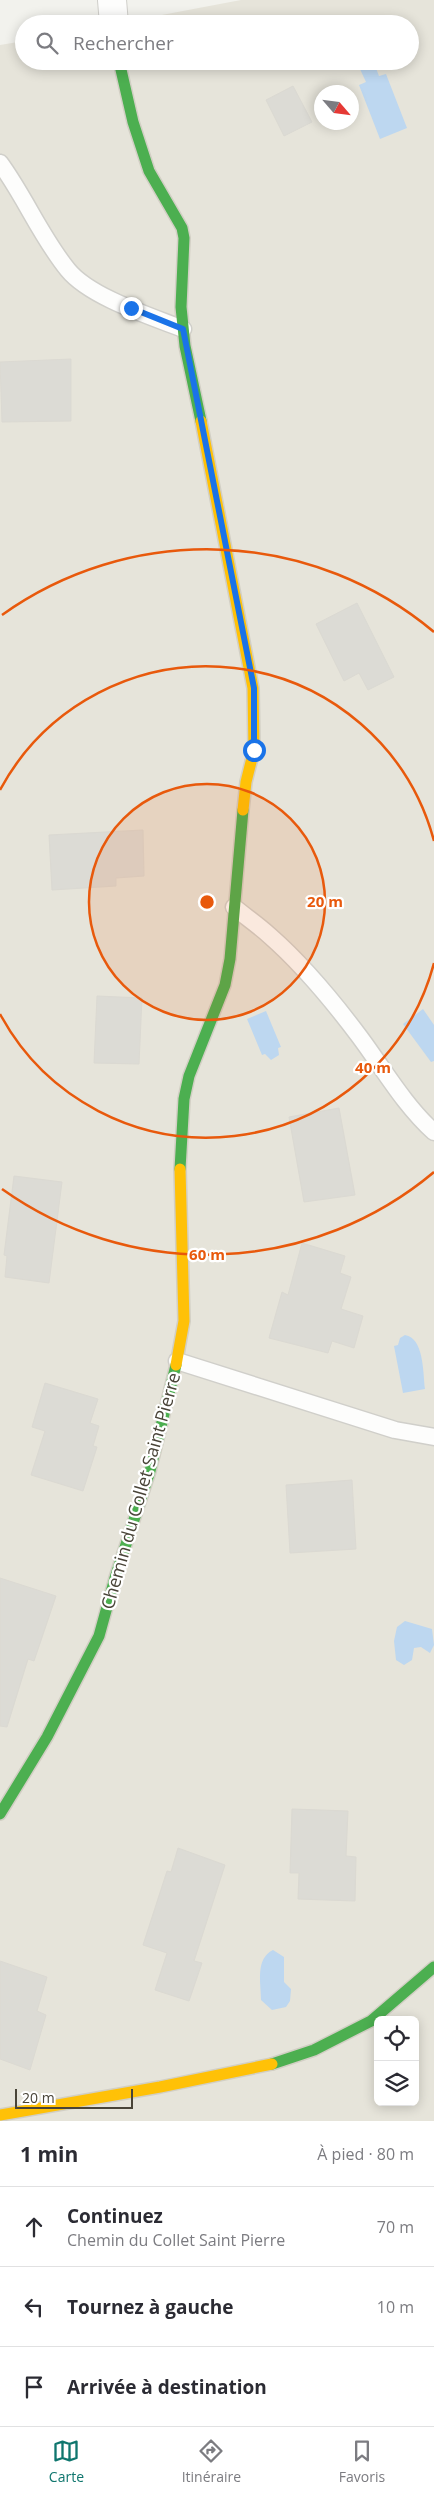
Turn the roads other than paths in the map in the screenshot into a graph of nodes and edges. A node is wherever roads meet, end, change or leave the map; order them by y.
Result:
1 (112, 0) edge
2 (113, 15) edge
3 (121, 70) edge
4 (0, 163) edge
5 (183, 329) junction
6 (234, 906) junction
7 (434, 1132) edge
8 (177, 1361) junction
9 (434, 1437) edge
10 (0, 1814) edge
11 (434, 1967) edge
12 (0, 2115) edge

1 - 2 street
3 - 5 street, Chemin du Collet Saint Pierre
4 - 5 lane
5 - 6 street, Chemin du Collet Saint Pierre
6 - 7 lane
6 - 8 street, Chemin du Collet Saint Pierre
8 - 9 lane
8 - 10 street, Chemin du Collet Saint Pierre
11 - 12 street

